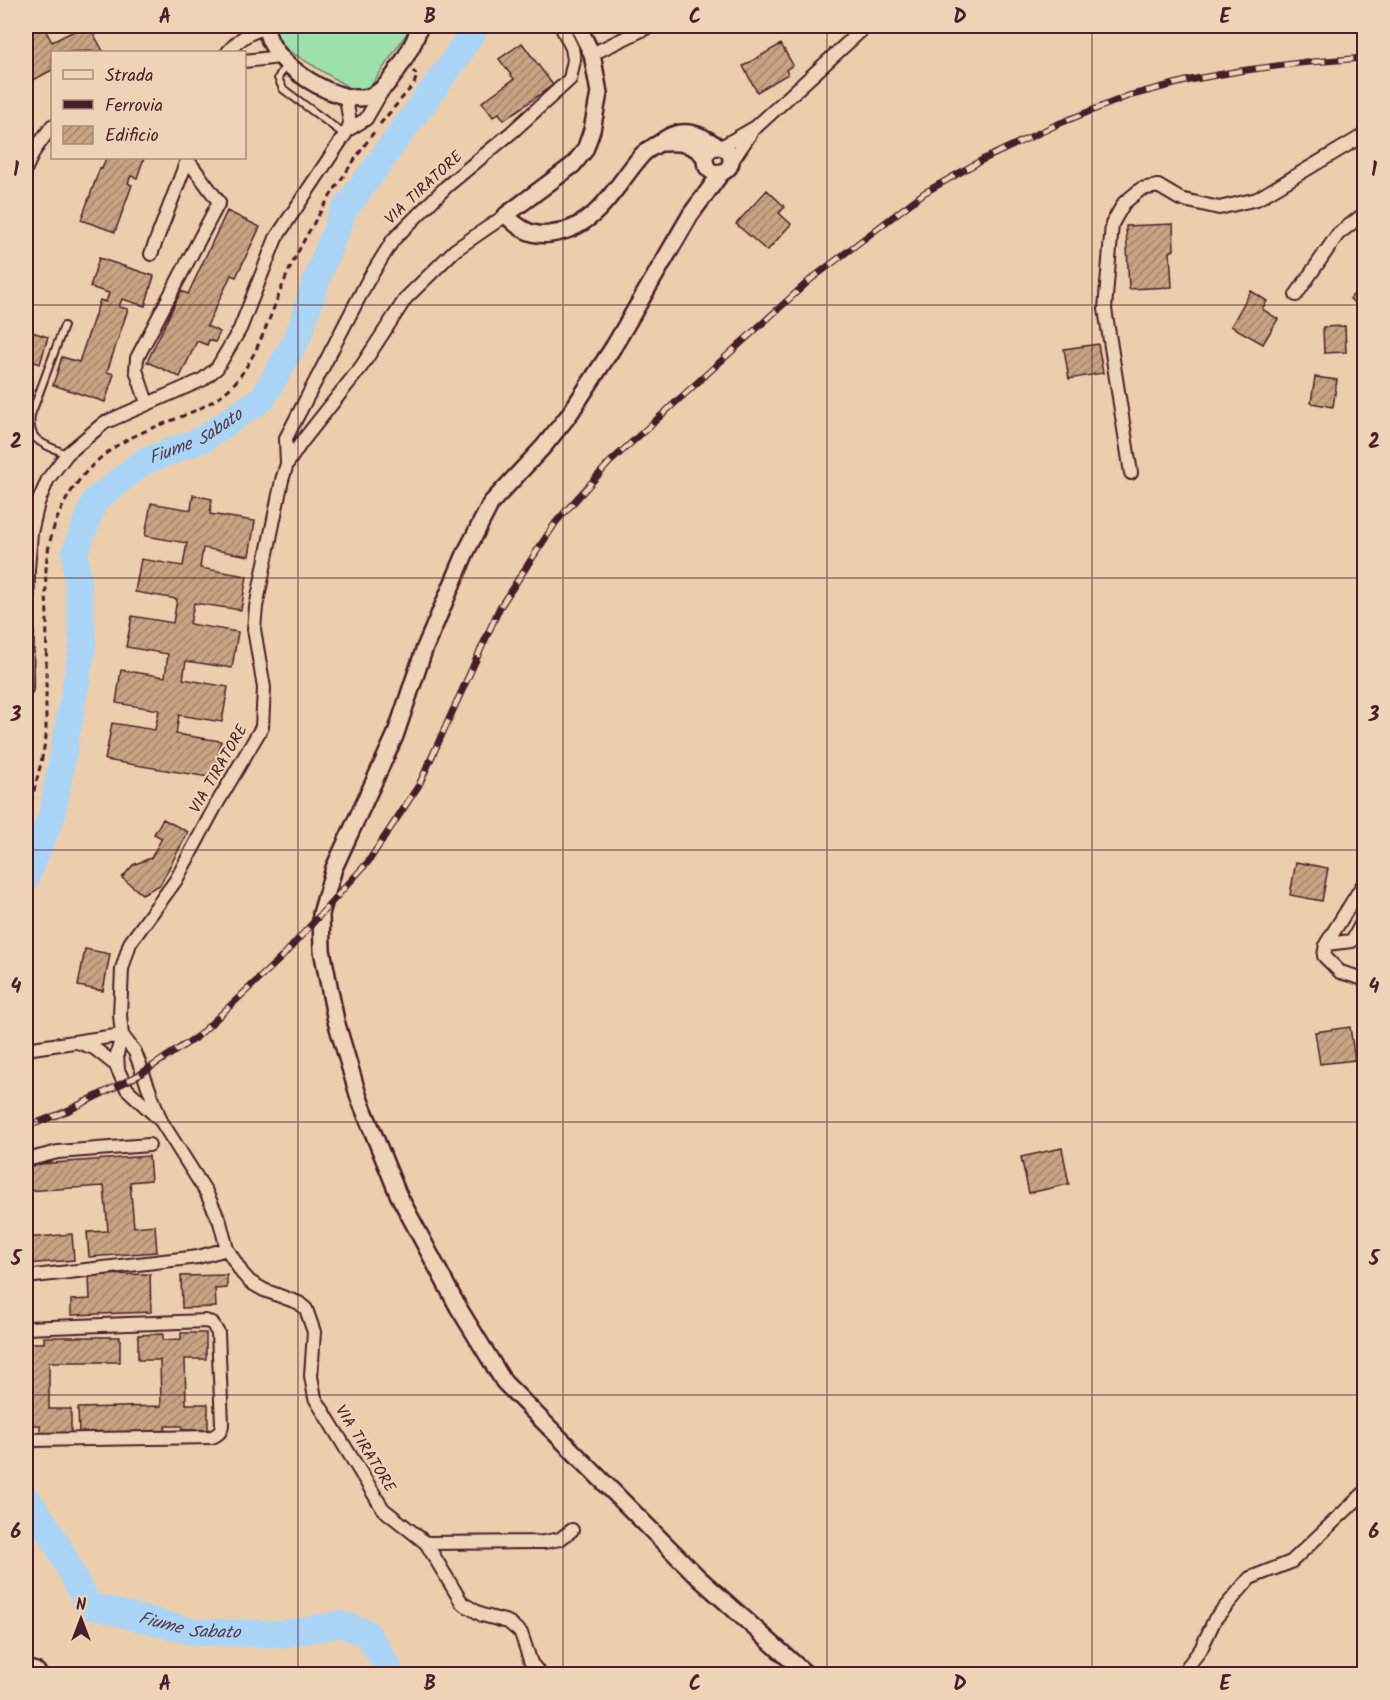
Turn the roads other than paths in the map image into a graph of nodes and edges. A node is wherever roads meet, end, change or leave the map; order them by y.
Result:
1 (244, 26) edge
2 (266, 26) edge
3 (561, 26) edge
4 (578, 26) edge
5 (650, 26) edge
6 (866, 26) edge
7 (422, 29) edge
8 (238, 40) junction
9 (229, 51) edge
10 (592, 54) junction
11 (283, 60) junction
12 (246, 61) edge
13 (386, 84) junction
14 (346, 98) junction
15 (51, 127) edge
16 (756, 128) junction
17 (346, 133) junction
18 (1365, 135) edge
19 (660, 143) junction
20 (720, 147) junction
21 (188, 159) edge
22 (189, 159) edge
23 (706, 162) junction
24 (26, 168) edge
25 (726, 168) junction
26 (691, 214) junction
27 (1365, 214) edge
28 (506, 215) junction
29 (151, 254) dead end
30 (1296, 295) dead end
31 (64, 326) dead end
32 (147, 403) junction
33 (67, 454) junction
34 (287, 464) junction
35 (1131, 473) dead end
36 (26, 689) edge
37 (1365, 883) edge
38 (1365, 919) edge
39 (1326, 944) junction
40 (1365, 979) edge
41 (122, 1035) junction
42 (76, 1042) junction
43 (26, 1049) edge
44 (117, 1066) junction
45 (160, 1121) junction
46 (149, 1146) dead end
47 (26, 1160) edge
48 (227, 1249) junction
49 (26, 1277) edge
50 (26, 1328) edge
51 (26, 1439) edge
52 (1365, 1493) edge
53 (572, 1530) dead end
54 (426, 1543) junction
55 (26, 1671) edge
56 (35, 1674) edge
57 (540, 1674) edge
58 (806, 1674) edge
59 (1182, 1674) edge

1 - 8 street
2 - 8 street
2 - 11 street
3 - 34 street, VIA TIRATORE
4 - 10 street
5 - 10 street
6 - 16 street
7 - 13 street
8 - 9 street
10 - 28 street
11 - 12 street
11 - 14 street
11 - 17 lane
13 - 14 street
13 - 17 street
14 - 17 street
15 - 24 street
16 - 20 street
16 - 25 street
17 - 32 street
18 - 35 street
19 - 20 street
19 - 23 street
19 - 28 street
20 - 23 street
20 - 25 street
21 - 29 street
22 - 32 street
23 - 25 street
23 - 26 street
25 - 26 street
26 - 58 street
27 - 30 street
28 - 34 street, VIA TIRATORE
31 - 33 lane
32 - 33 street
33 - 36 street
34 - 41 street, VIA TIRATORE
37 - 39 street
38 - 39 street
39 - 40 street
41 - 42 street
41 - 44 street, VIA TIRATORE
41 - 45 street, VIA TIRATORE
42 - 43 street
42 - 44 street
44 - 45 street, VIA TIRATORE
45 - 48 street, VIA TIRATORE
46 - 47 street
48 - 49 street
48 - 54 street, VIA TIRATORE
50 - 51 street
52 - 59 street
53 - 54 street
54 - 57 street, VIA TIRATORE
55 - 56 highway

